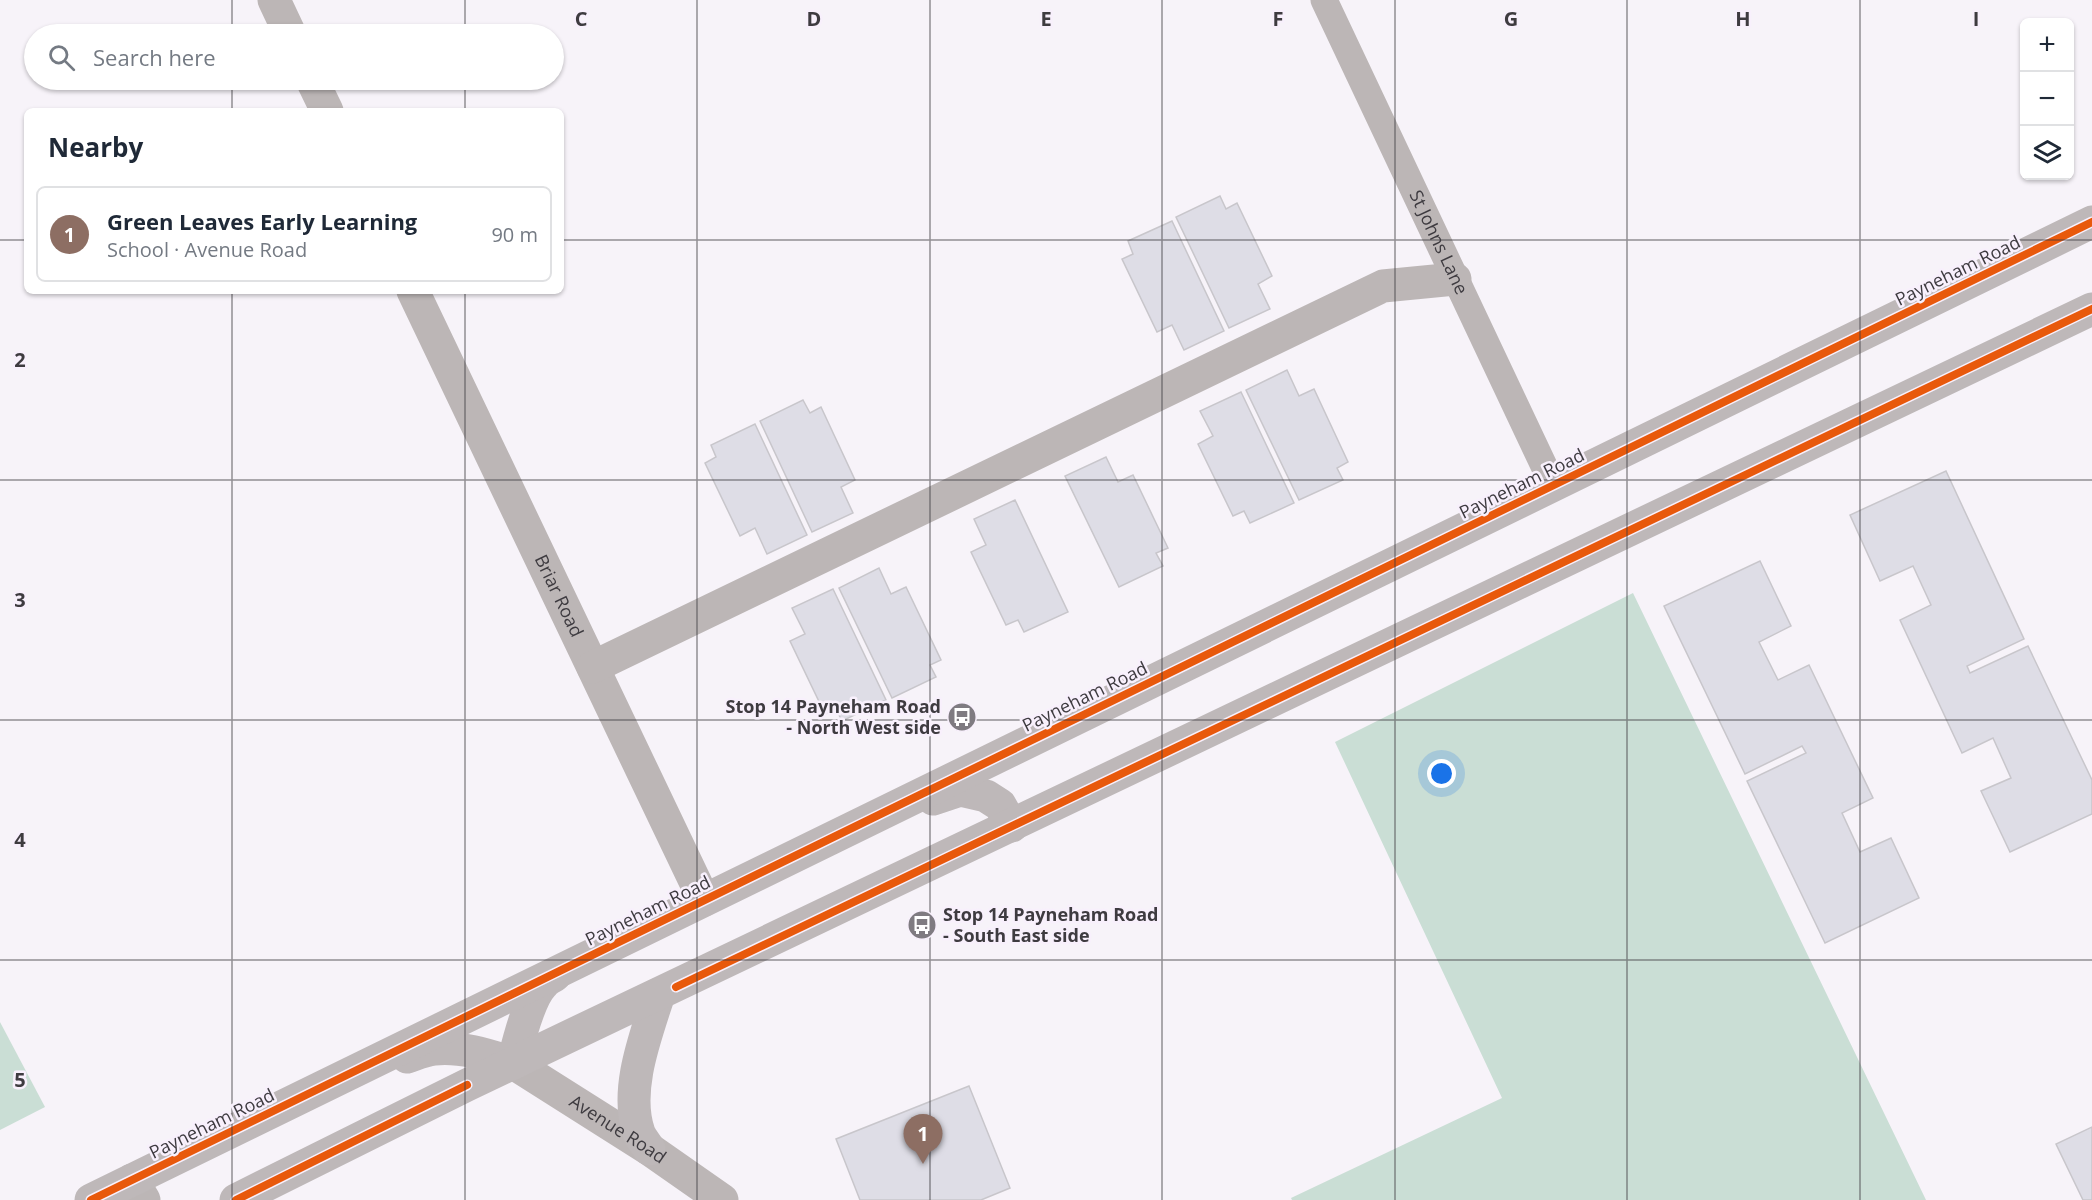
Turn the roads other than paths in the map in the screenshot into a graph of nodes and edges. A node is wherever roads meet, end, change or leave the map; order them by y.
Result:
1 (274, 0) edge
2 (1324, 0) edge
3 (285, 24) edge
4 (317, 90) edge
5 (326, 108) edge
6 (2092, 222) edge
7 (1455, 279) junction
8 (414, 294) edge
9 (2092, 309) edge
10 (1553, 485) junction
11 (593, 667) junction
12 (866, 821) junction
13 (1012, 826) junction
14 (704, 900) junction
15 (563, 969) junction
16 (659, 994) junction
17 (513, 1064) junction
18 (353, 1072) junction
19 (649, 1149) junction
20 (138, 1190) edge
21 (91, 1200) edge
22 (236, 1200) edge
23 (722, 1200) edge

1 - 3 street
2 - 7 lane, St Johns Lane
4 - 5 street
6 - 10 main road, Payneham Road
7 - 10 lane, St Johns Lane
7 - 11 street
8 - 11 street, Briar Road
9 - 13 main road
10 - 12 main road, Payneham Road
11 - 14 street, Briar Road
12 - 13 main road
12 - 14 main road, Payneham Road
13 - 16 main road
14 - 15 main road, Payneham Road
15 - 17 main road
15 - 18 main road, Payneham Road
16 - 17 main road
16 - 19 main road
17 - 18 main road
17 - 19 street, Avenue Road
17 - 22 main road
18 - 20 main road, Payneham Road
19 - 23 street, Avenue Road
20 - 21 main road, Payneham Road

